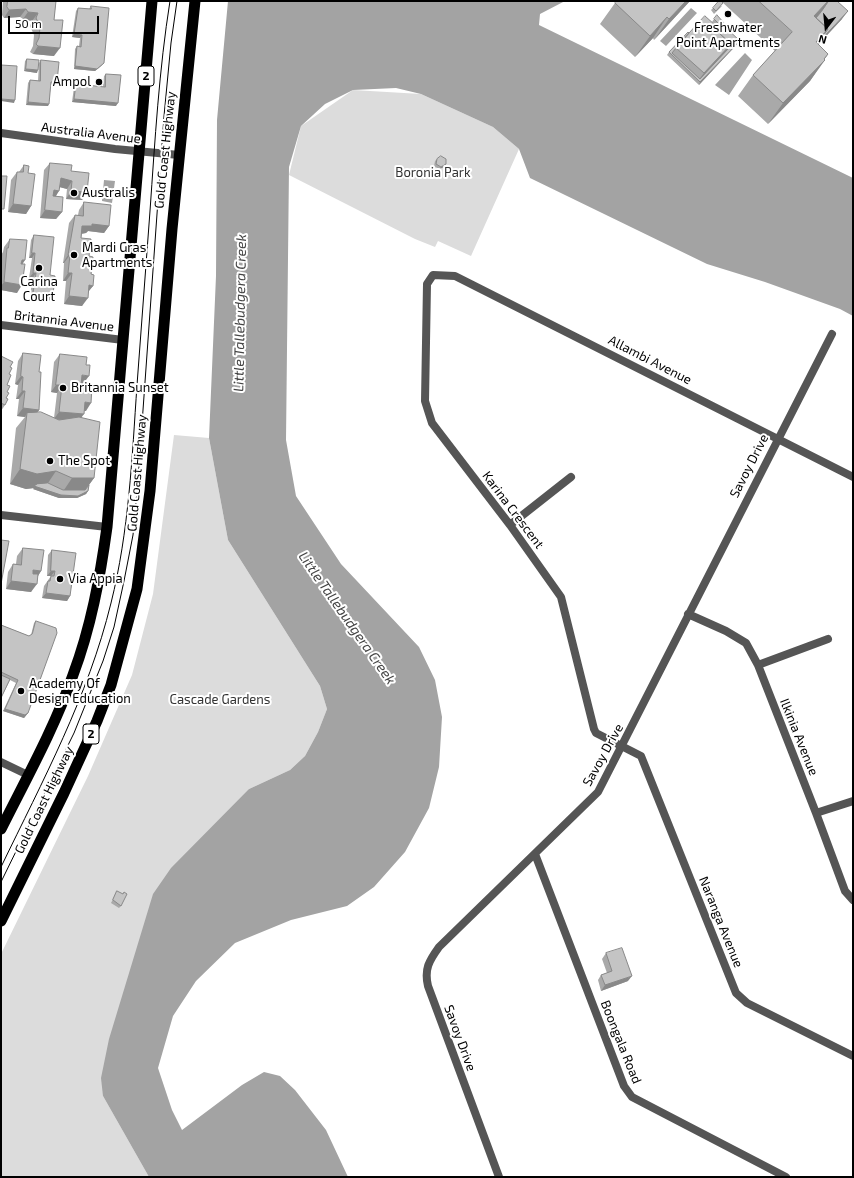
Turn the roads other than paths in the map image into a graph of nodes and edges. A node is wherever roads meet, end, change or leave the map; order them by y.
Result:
1 (152, 1) edge
2 (195, 1) edge
3 (1, 133) edge
4 (139, 151) junction
5 (179, 155) junction
6 (433, 275) joint
7 (1, 325) edge
8 (832, 334) dead end
9 (124, 340) junction
10 (777, 438) junction
11 (571, 477) dead end
12 (853, 477) edge
13 (1, 515) edge
14 (510, 525) junction
15 (107, 528) junction
16 (688, 614) junction
17 (828, 639) dead end
18 (758, 665) junction
19 (622, 746) junction
20 (1, 762) edge
21 (28, 775) junction
22 (853, 800) edge
23 (816, 813) junction
24 (1, 829) edge
25 (535, 854) junction
26 (853, 900) edge
27 (1, 921) edge
28 (853, 1056) edge
29 (499, 1177) edge
30 (786, 1177) edge

1 - 4 highway, Gold Coast Highway / 2
2 - 5 highway, Gold Coast Highway / 2
3 - 4 street, Australia Avenue
4 - 5 street, Australia Avenue
4 - 9 highway, Gold Coast Highway / 2
5 - 27 highway, Gold Coast Highway / 2
6 - 10 street, Allambi Avenue
6 - 14 street, Karina Crescent
7 - 9 street, Britannia Avenue
8 - 10 street, Savoy Drive
9 - 15 highway, Gold Coast Highway / 2
10 - 12 street, Allambi Avenue
10 - 16 street, Savoy Drive
11 - 14 street
13 - 15 street
14 - 19 street, Karina Crescent
15 - 21 highway, Gold Coast Highway / 2
16 - 18 street, Ilkinia Avenue
16 - 19 street, Savoy Drive
17 - 18 street
18 - 23 street, Ilkinia Avenue
19 - 25 street, Savoy Drive
19 - 28 street, Naranga Avenue
20 - 21 street
21 - 24 highway, Gold Coast Highway / 2
22 - 23 street
23 - 26 street, Ilkinia Avenue
25 - 29 street, Savoy Drive
25 - 30 street, Boongala Road

